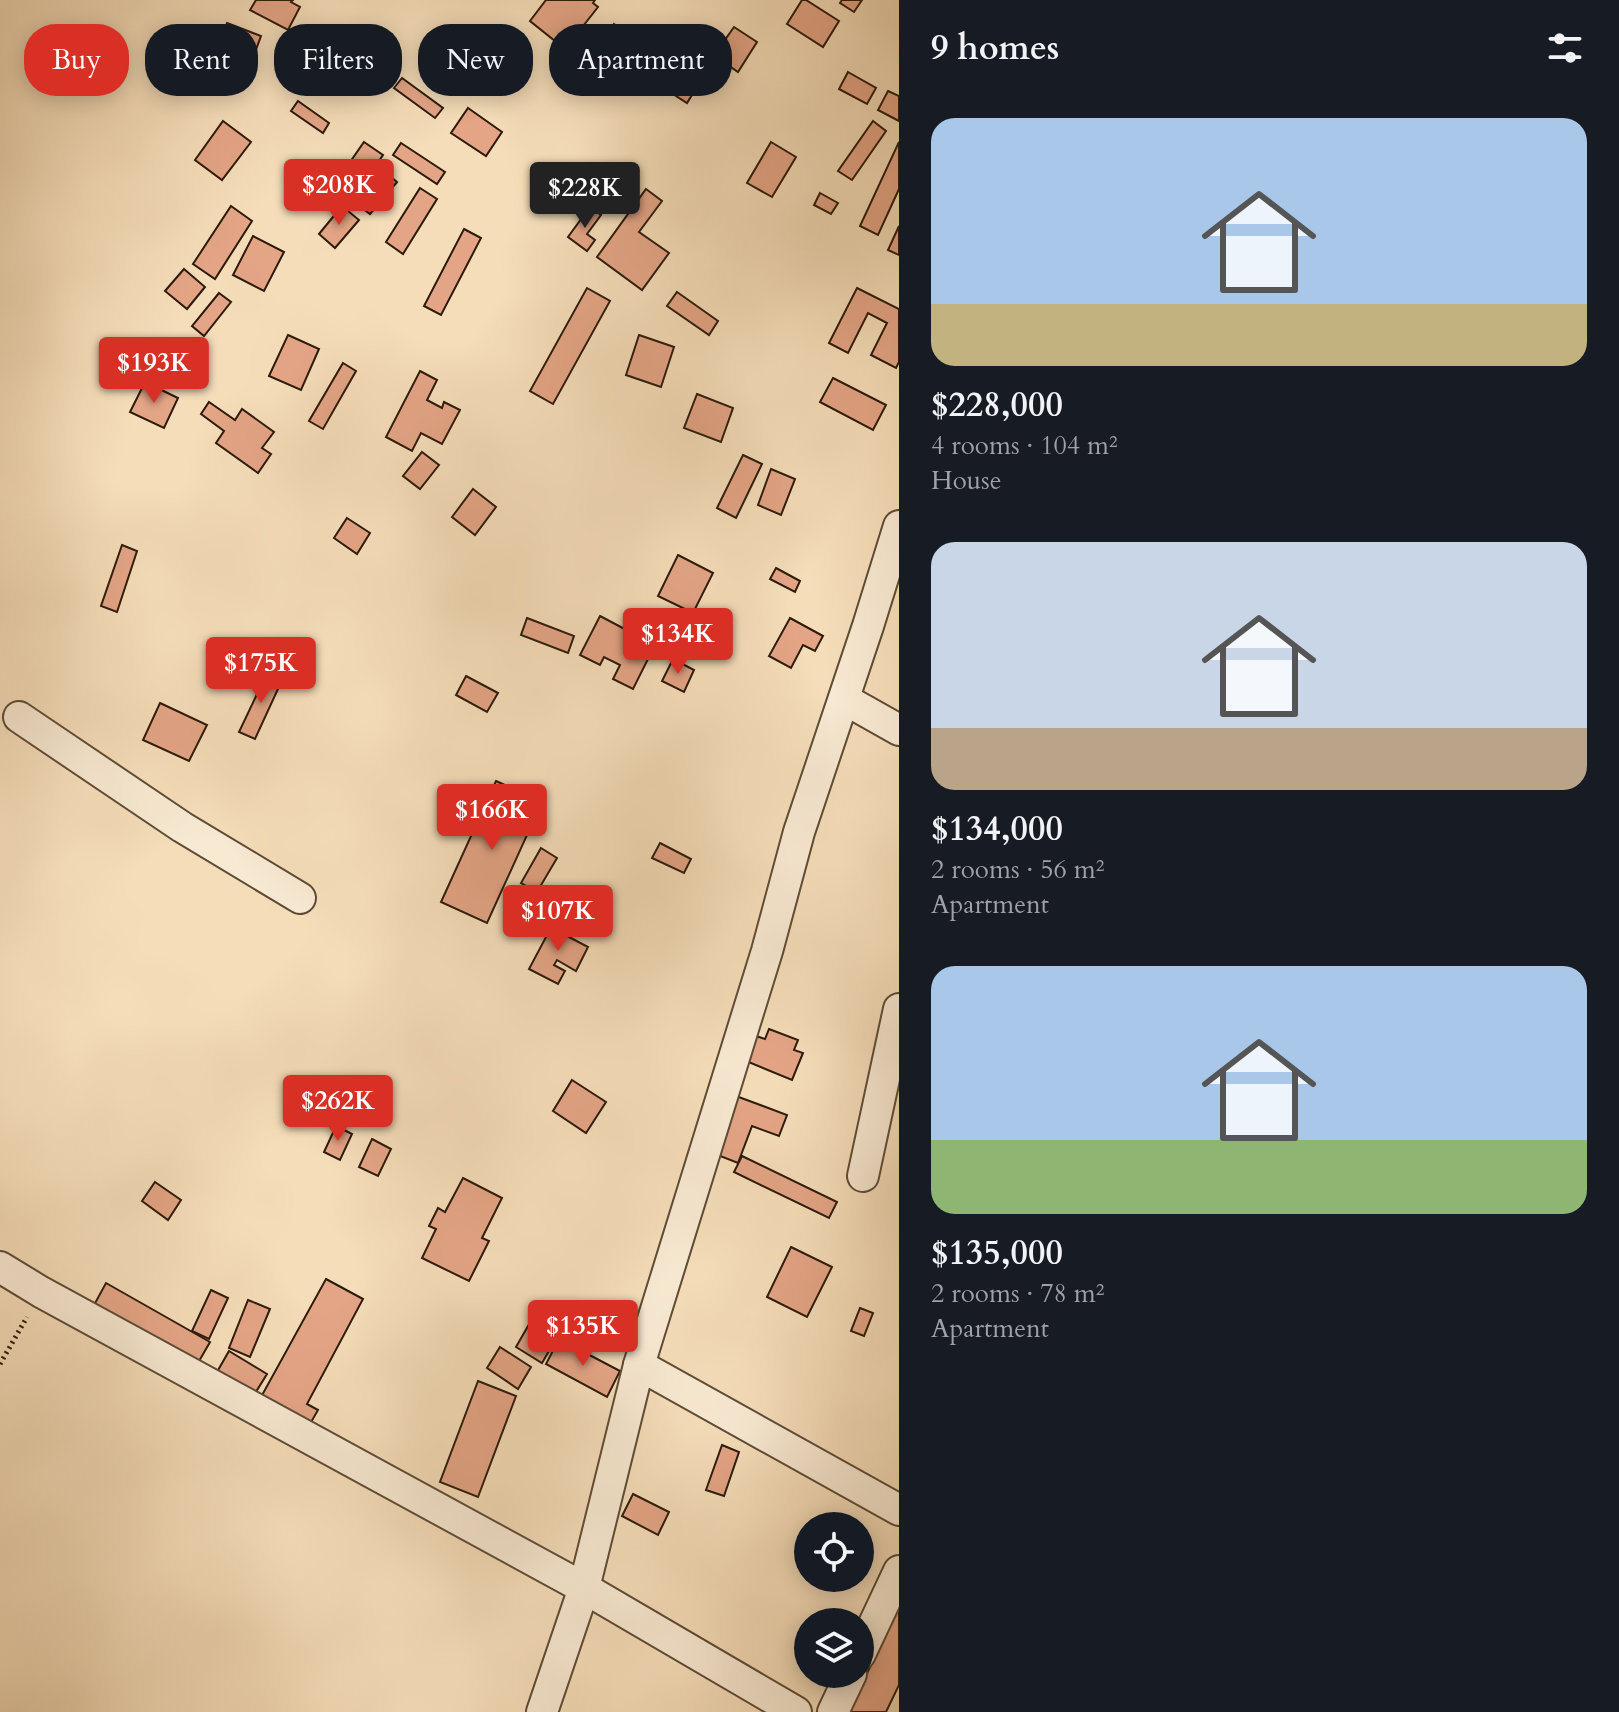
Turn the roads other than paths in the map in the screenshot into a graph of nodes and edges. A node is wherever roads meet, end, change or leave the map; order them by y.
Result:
1 (899, 526) edge
2 (844, 699) junction
3 (19, 717) dead end
4 (899, 730) edge
5 (300, 898) dead end
6 (899, 1009) edge
7 (863, 1176) dead end
8 (0, 1267) edge
9 (639, 1365) junction
10 (899, 1510) edge
11 (899, 1571) edge
12 (584, 1588) junction
13 (874, 1624) edge
14 (844, 1688) edge
15 (542, 1712) edge
16 (796, 1712) edge
17 (833, 1712) edge

1 - 2 street
2 - 4 street
2 - 9 street
3 - 5 street
6 - 7 street
8 - 12 street
9 - 10 street
9 - 12 street
11 - 13 street
12 - 15 street
12 - 16 street
14 - 17 street

